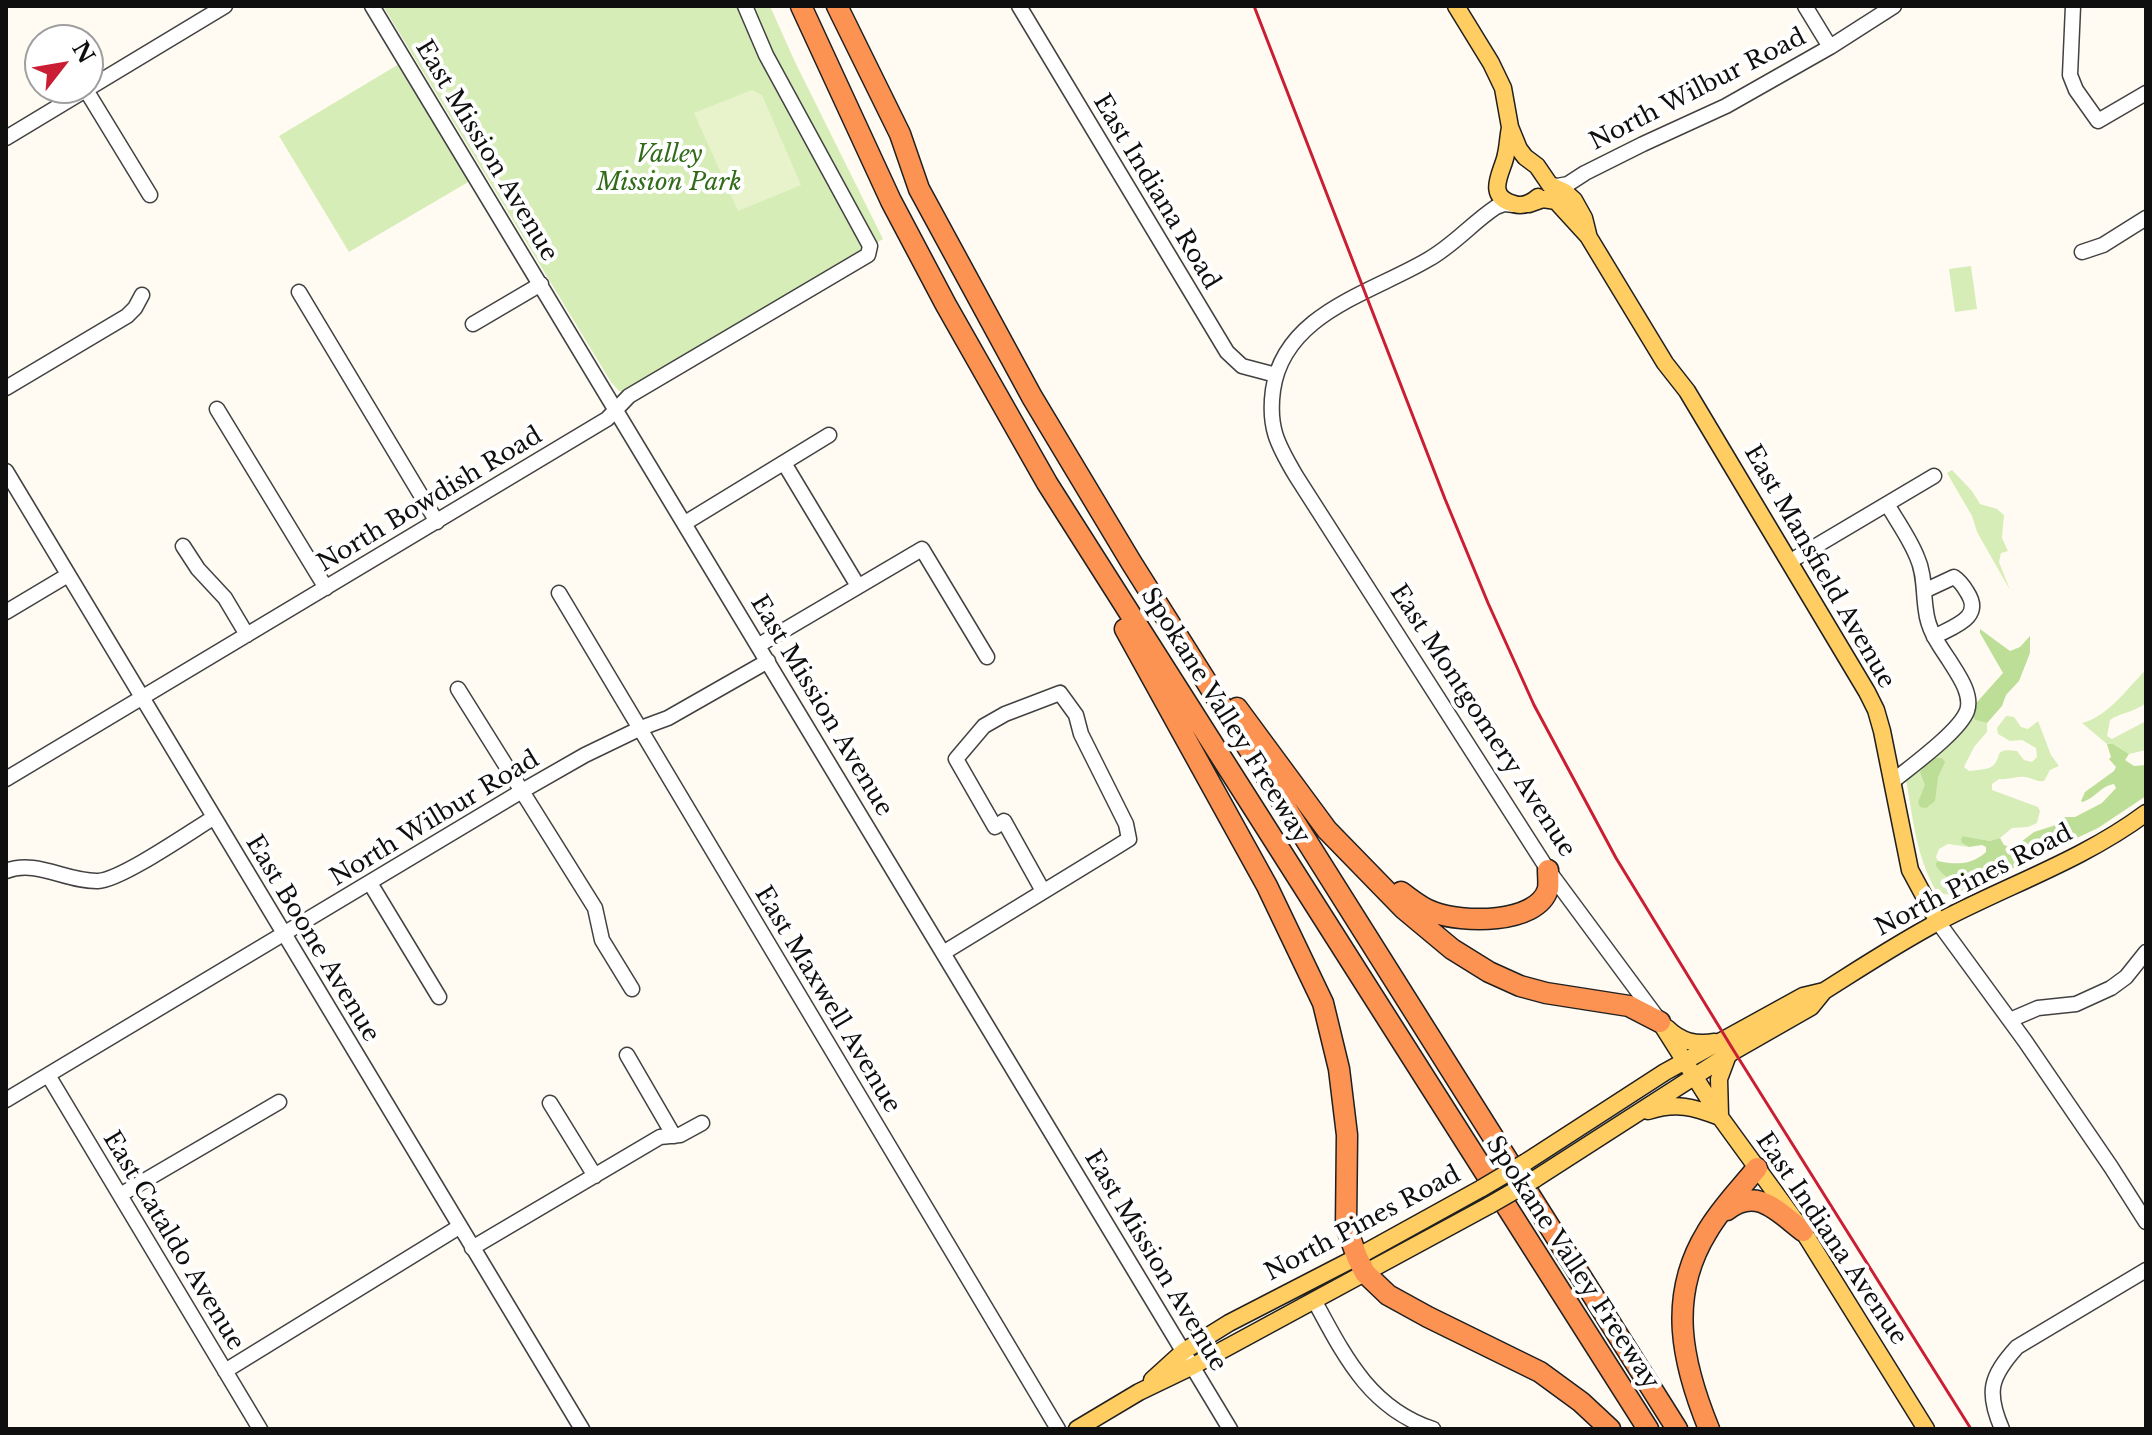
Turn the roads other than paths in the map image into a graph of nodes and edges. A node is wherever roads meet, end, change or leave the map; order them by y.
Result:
1 (224, 6) edge
2 (372, 6) edge
3 (745, 6) edge
4 (801, 6) edge
5 (837, 6) edge
6 (1019, 6) edge
7 (1456, 6) edge
8 (1805, 6) edge
9 (1894, 6) edge
10 (2073, 6) edge
11 (1830, 47) junction
12 (104, 79) edge
13 (2146, 93) edge
14 (63, 104) edge
15 (95, 104) edge
16 (1510, 127) junction
17 (6, 138) edge
18 (1541, 172) junction
19 (1499, 175) junction
20 (1579, 177) junction
21 (150, 195) dead end
22 (1569, 195) junction
23 (1522, 204) junction
24 (2146, 218) edge
25 (1475, 223) junction
26 (1588, 236) junction
27 (2082, 252) dead end
28 (541, 284) junction
29 (299, 292) dead end
30 (142, 295) dead end
31 (473, 324) dead end
32 (1276, 375) junction
33 (6, 388) edge
34 (217, 409) dead end
35 (617, 410) junction
36 (829, 435) dead end
37 (784, 463) junction
38 (6, 471) edge
39 (1934, 476) dead end
40 (1047, 483) junction
41 (1887, 504) junction
42 (437, 522) junction
43 (685, 523) junction
44 (183, 546) dead end
45 (1131, 562) junction
46 (1789, 562) junction
47 (68, 575) junction
48 (858, 586) junction
49 (326, 588) junction
50 (1924, 591) junction
51 (559, 593) dead end
52 (6, 612) edge
53 (247, 635) junction
54 (1934, 637) junction
55 (759, 645) junction
56 (987, 657) dead end
57 (768, 661) junction
58 (458, 689) dead end
59 (142, 697) junction
60 (641, 728) junction
61 (6, 779) edge
62 (1892, 782) junction
63 (522, 791) junction
64 (2146, 813) edge
65 (213, 818) junction
66 (1327, 830) junction
67 (1548, 870) junction
68 (6, 871) edge
69 (370, 883) junction
70 (1043, 891) junction
71 (1938, 922) junction
72 (284, 935) junction
73 (2146, 952) edge
74 (943, 953) junction
75 (632, 989) dead end
76 (439, 997) dead end
77 (2010, 1020) junction
78 (1660, 1022) junction
79 (1726, 1048) junction
80 (627, 1055) dead end
81 (1684, 1061) junction
82 (48, 1075) junction
83 (1694, 1076) junction
84 (6, 1100) edge
85 (279, 1102) dead end
86 (550, 1103) dead end
87 (1637, 1114) junction
88 (1720, 1117) junction
89 (702, 1123) dead end
90 (674, 1136) junction
91 (1757, 1168) junction
92 (595, 1176) junction
93 (120, 1195) junction
94 (1717, 1218) junction
95 (2146, 1222) edge
96 (459, 1227) junction
97 (1803, 1231) junction
98 (472, 1248) junction
99 (1361, 1265) junction
100 (2146, 1270) edge
101 (1314, 1300) junction
102 (1184, 1351) junction
103 (1193, 1366) junction
104 (225, 1371) junction
105 (1139, 1392) junction
106 (260, 1429) edge
107 (582, 1429) edge
108 (1058, 1429) edge
109 (1077, 1429) edge
110 (1230, 1429) edge
111 (1433, 1429) edge
112 (1610, 1429) edge
113 (1648, 1429) edge
114 (1677, 1429) edge
115 (1709, 1429) edge
116 (1926, 1429) edge
117 (2002, 1429) edge

1 - 12 street
2 - 28 street, East Mission Avenue
3 - 35 street, North Bowdish Road
4 - 40 highway, Spokane Valley Freeway
5 - 45 highway, Spokane Valley Freeway
6 - 32 street, East Indiana Road
7 - 16 main road
8 - 11 street
9 - 11 street, North Wilbur Road
10 - 13 street
11 - 20 street, North Wilbur Road
14 - 17 street
15 - 21 street
16 - 18 main road
16 - 19 main road
18 - 19 main road
18 - 20 street
18 - 22 main road
18 - 23 main road
19 - 23 main road
19 - 25 street
20 - 22 street, North Wilbur Road
22 - 26 main road, East Mansfield Avenue
23 - 25 street
23 - 26 main road, East Mansfield Avenue
24 - 27 street
25 - 32 street
26 - 46 main road, East Mansfield Avenue
28 - 31 street
28 - 35 street, East Mission Avenue
29 - 42 street
30 - 33 street
32 - 67 street, East Montgomery Avenue
34 - 49 street
35 - 42 street, North Bowdish Road
35 - 43 street, East Mission Avenue
36 - 37 street
37 - 43 street
37 - 48 street
38 - 47 street, East Boone Avenue
39 - 41 street
40 - 99 highway
40 - 113 highway, Spokane Valley Freeway
41 - 46 street
41 - 50 street
42 - 49 street, North Bowdish Road
43 - 55 street, East Mission Avenue
44 - 53 street
45 - 66 highway
45 - 114 highway, Spokane Valley Freeway
46 - 62 main road, East Mansfield Avenue
47 - 52 street
47 - 59 street, East Boone Avenue
48 - 55 street
48 - 56 street
49 - 53 street, North Bowdish Road
50 - 54 street
50 - 54 street
51 - 60 street, East Maxwell Avenue
53 - 59 street, North Bowdish Road
54 - 62 street
55 - 57 street, East Mission Avenue
57 - 60 street, North Wilbur Road
57 - 74 street, East Mission Avenue
58 - 63 street
59 - 61 street, North Bowdish Road
59 - 65 street, East Boone Avenue
60 - 63 street, North Wilbur Road
60 - 108 street, East Maxwell Avenue
62 - 71 main road, East Mansfield Avenue
63 - 69 street, North Wilbur Road
63 - 75 street
64 - 71 main road, North Pines Road
65 - 68 street
65 - 72 street, East Boone Avenue
66 - 67 highway
66 - 78 highway
67 - 78 street, East Montgomery Avenue
69 - 72 street, North Wilbur Road
69 - 76 street
70 - 70 street
70 - 74 street
71 - 77 street, East Mansfield Avenue
71 - 79 main road, North Pines Road
72 - 82 street, North Wilbur Road
72 - 96 street, East Boone Avenue
73 - 77 street
74 - 102 street, East Mission Avenue
77 - 95 street, East Mansfield Avenue
78 - 79 main road
78 - 81 main road, East Montgomery Avenue
79 - 81 main road, North Pines Road
79 - 83 main road, North Pines Road
79 - 88 main road
80 - 90 street
81 - 83 main road, East Montgomery Avenue
81 - 99 main road, North Pines Road, bridge
82 - 84 street, North Wilbur Road
82 - 93 street, East Cataldo Avenue
83 - 87 main road, North Pines Road
83 - 88 main road, East Indiana Avenue
85 - 93 street
86 - 92 street
87 - 88 main road
87 - 99 main road, North Pines Road, bridge
88 - 91 main road, East Indiana Avenue
89 - 90 street
90 - 92 street
91 - 94 highway
91 - 97 main road, East Indiana Avenue
92 - 98 street
93 - 104 street, East Cataldo Avenue
94 - 97 highway
94 - 115 highway
96 - 98 street, East Boone Avenue
96 - 104 street
97 - 116 main road, East Indiana Avenue
98 - 107 street, East Boone Avenue
99 - 101 main road, North Pines Road
99 - 102 main road, North Pines Road
99 - 112 highway
100 - 117 street
101 - 103 main road, North Pines Road
101 - 111 street
102 - 103 street, East Mission Avenue
102 - 105 main road, North Pines Road
103 - 105 main road, North Pines Road
103 - 110 street, East Mission Avenue
104 - 106 street, East Cataldo Avenue
105 - 109 main road, North Pines Road

